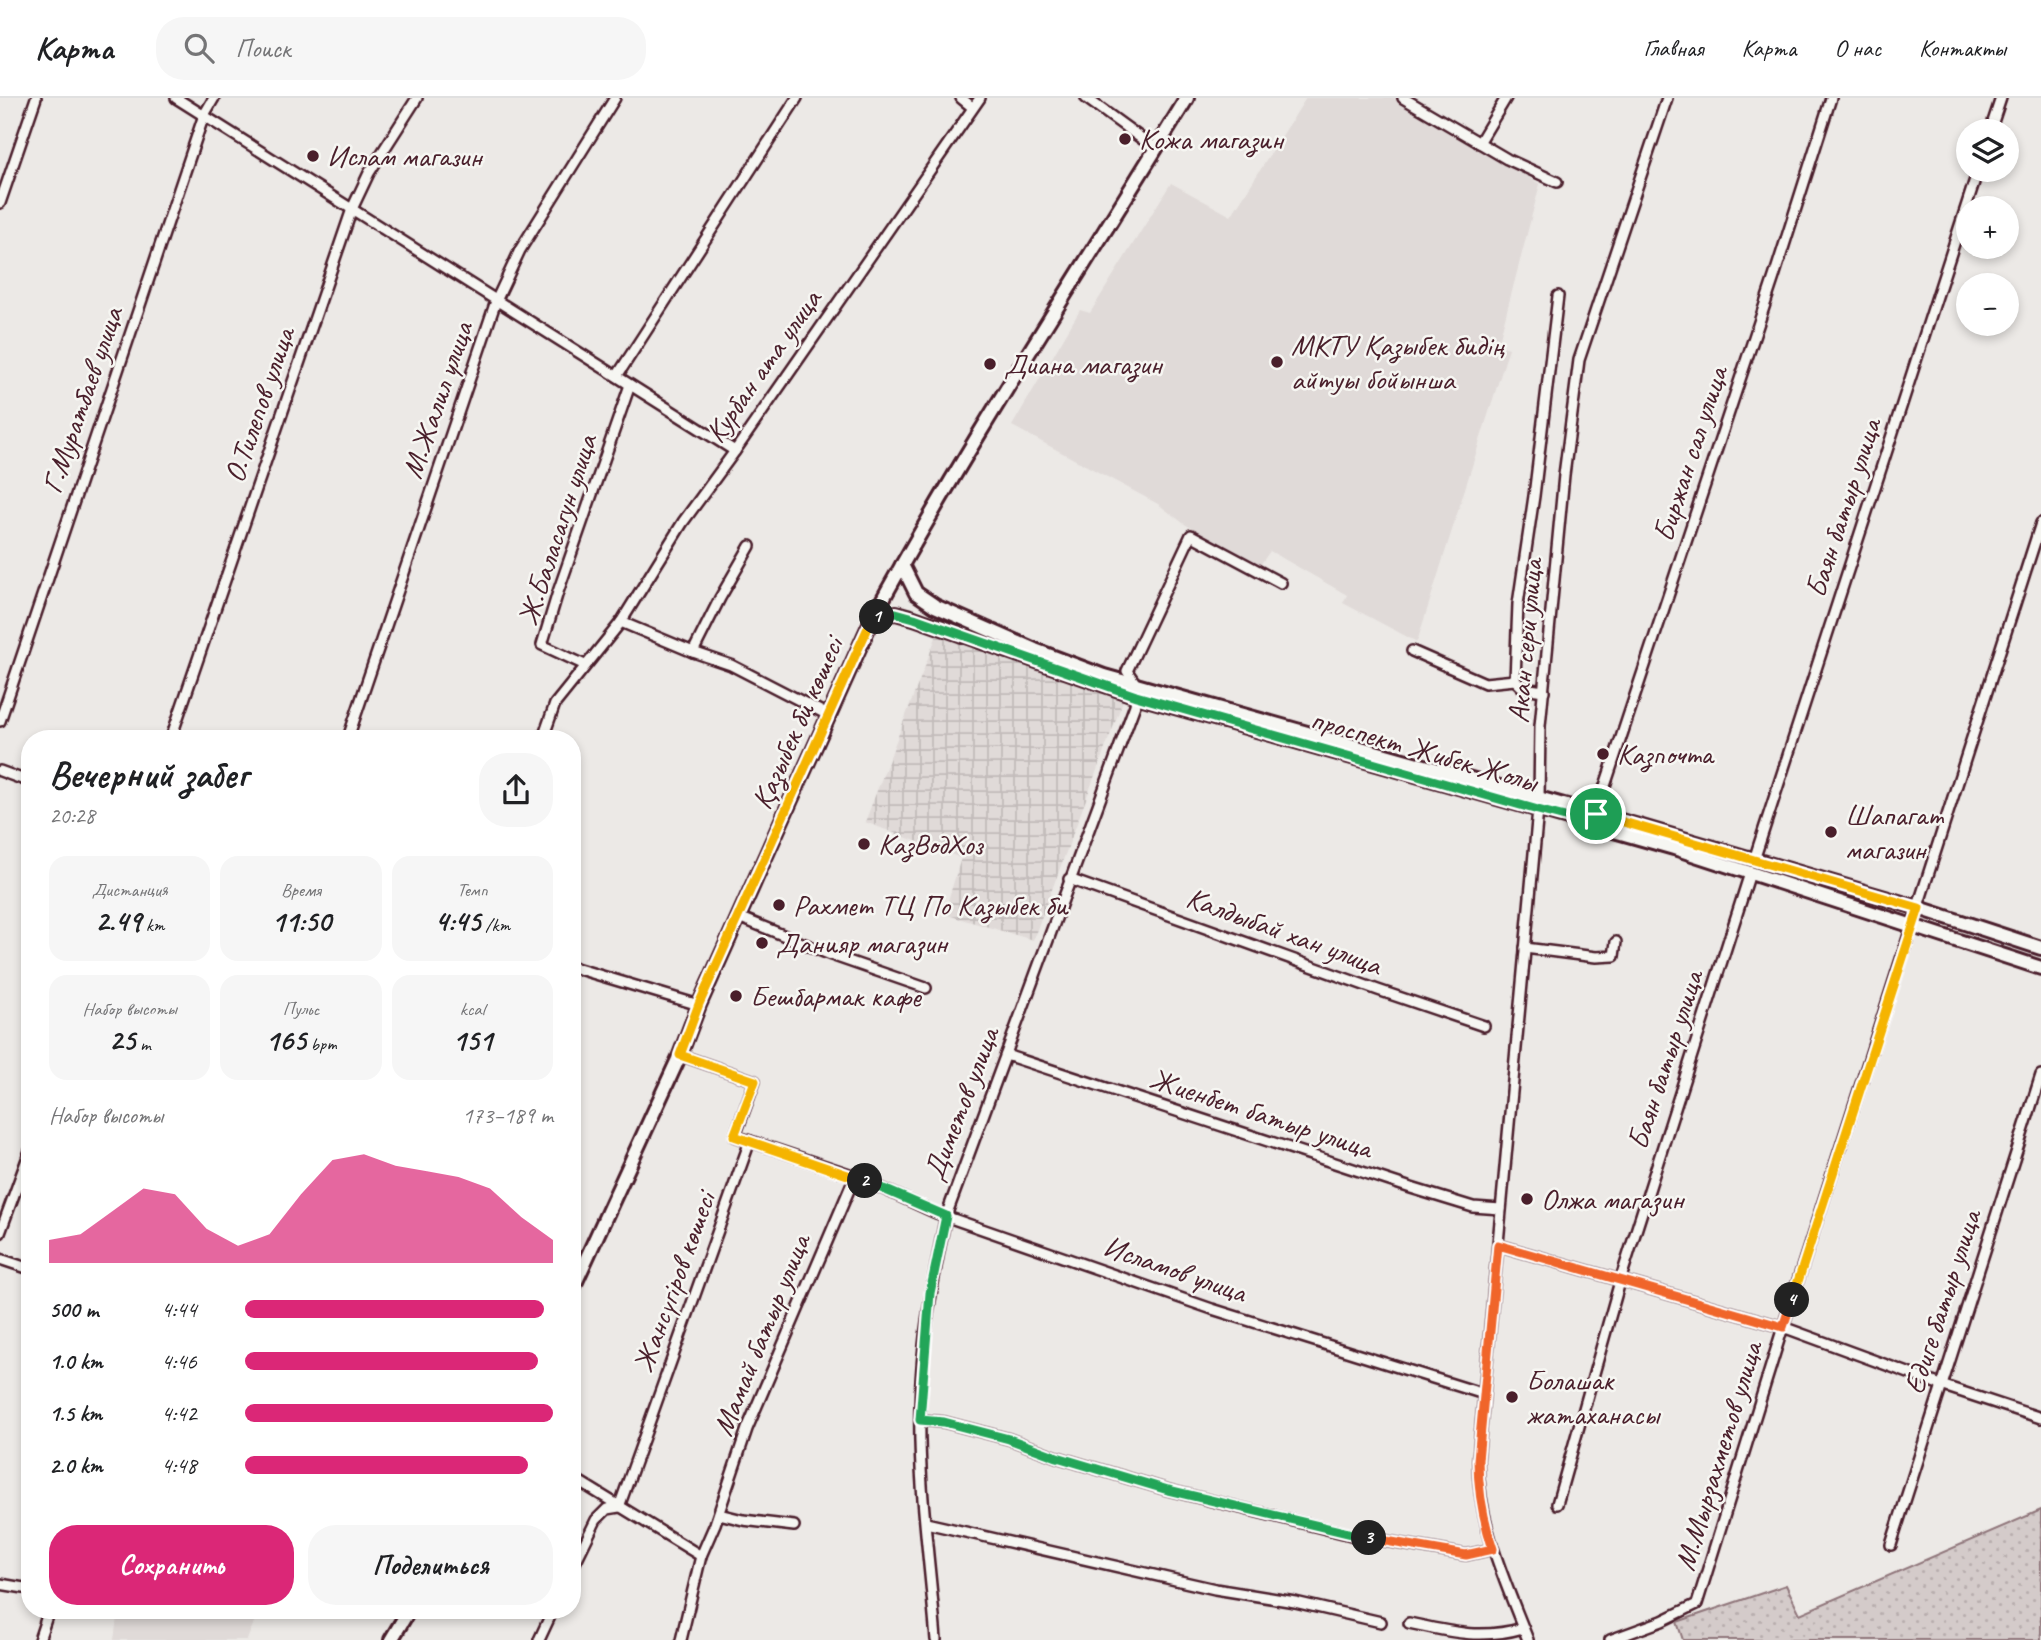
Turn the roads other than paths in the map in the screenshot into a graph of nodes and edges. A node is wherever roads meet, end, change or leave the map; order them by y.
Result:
1 (36, 98) edge
2 (176, 98) edge
3 (214, 98) edge
4 (416, 98) edge
5 (615, 98) edge
6 (797, 98) edge
7 (961, 98) edge
8 (980, 98) edge
9 (1086, 98) edge
10 (1187, 98) edge
11 (1403, 98) edge
12 (1506, 98) edge
13 (1667, 98) edge
14 (1831, 98) edge
15 (2001, 98) edge
16 (972, 107) junction
17 (204, 115) junction
18 (1994, 119) edge
19 (1479, 143) junction
20 (1156, 149) junction
21 (1557, 182) dead end
22 (1974, 182) edge
23 (0, 203) edge
24 (352, 209) junction
25 (1558, 296) dead end
26 (496, 301) junction
27 (617, 376) junction
28 (630, 385) junction
29 (735, 451) junction
30 (2041, 523) edge
31 (750, 546) dead end
32 (902, 565) junction
33 (1281, 583) dead end
34 (873, 617) junction
35 (621, 622) junction
36 (1412, 651) dead end
37 (693, 652) junction
38 (585, 665) junction
39 (1514, 680) junction
40 (1137, 691) junction
41 (1544, 691) junction
42 (828, 715) junction
43 (0, 720) edge
44 (174, 730) edge
45 (351, 730) edge
46 (546, 730) edge
47 (0, 771) edge
48 (21, 779) edge
49 (1538, 804) junction
50 (1594, 819) junction
51 (1752, 867) junction
52 (1069, 880) junction
53 (1919, 908) junction
54 (739, 917) junction
55 (1913, 927) junction
56 (1616, 942) dead end
57 (1525, 948) junction
58 (2041, 948) edge
59 (2041, 968) edge
60 (581, 970) edge
61 (926, 988) dead end
62 (699, 1004) junction
63 (1484, 1026) dead end
64 (680, 1055) junction
65 (1006, 1055) junction
66 (2041, 1075) edge
67 (750, 1141) junction
68 (21, 1176) edge
69 (855, 1176) junction
70 (1501, 1209) junction
71 (946, 1216) junction
72 (0, 1233) edge
73 (1498, 1245) junction
74 (0, 1259) edge
75 (21, 1266) edge
76 (581, 1270) edge
77 (1621, 1278) junction
78 (1783, 1327) junction
79 (1941, 1385) junction
80 (1484, 1394) junction
81 (2041, 1418) edge
82 (920, 1420) junction
83 (581, 1483) edge
84 (1557, 1504) dead end
85 (619, 1507) junction
86 (719, 1514) junction
87 (926, 1523) junction
88 (794, 1526) dead end
89 (1891, 1545) dead end
90 (1493, 1549) junction
91 (581, 1551) edge
92 (701, 1556) junction
93 (0, 1584) edge
94 (21, 1588) edge
95 (46, 1619) edge
96 (403, 1619) edge
97 (549, 1619) edge
98 (1381, 1622) dead end
99 (1409, 1623) dead end
100 (1523, 1628) junction
101 (38, 1640) edge
102 (391, 1640) edge
103 (539, 1640) edge
104 (681, 1640) edge
105 (936, 1640) edge
106 (1528, 1640) edge
107 (1610, 1640) edge

1 - 23 street
2 - 17 street
3 - 17 street, Г.Муратбаев улица
4 - 24 street, О.Тилепов улица
5 - 26 street, М.Жалил улица
6 - 27 street
7 - 16 street
8 - 16 street, Курбан ата улица
9 - 20 street
10 - 20 street, Қазыбек би көшесі
11 - 19 street
12 - 19 street
13 - 41 street, Акан сери улица
14 - 50 street, Биржан сал улица
15 - 18 street
16 - 29 street, Курбан ата улица
17 - 24 street
17 - 43 street, Г.Муратбаев улица
19 - 21 street
20 - 32 street, Қазыбек би көшесі
22 - 51 street, Баян батыр улица
24 - 26 street
24 - 44 street, О.Тилепов улица
25 - 39 street
26 - 27 street
26 - 45 street, М.Жалил улица
27 - 28 street
28 - 29 street
28 - 38 street, Ж.Баласагун улица
29 - 35 street, Курбан ата улица
30 - 53 street, М.Мырзахметов улица
31 - 37 street
32 - 34 street, Қазыбек би көшесі
32 - 40 street, проспект Жибек Жолы
33 - 40 street
34 - 40 street, проспект Жибек Жолы
34 - 42 street, Қазыбек би көшесі
35 - 37 street
35 - 38 street, Курбан ата улица
36 - 39 street
37 - 42 street
38 - 46 street
39 - 41 street
40 - 49 street, проспект Жибек Жолы
40 - 52 street, Диметов улица
41 - 49 street, Акан сери улица
42 - 54 street, Қазыбек би көшесі
47 - 48 street
49 - 50 street, проспект Жибек Жолы
49 - 57 street, Акан сери улица
50 - 51 street, проспект Жибек Жолы
51 - 53 street, проспект Жибек Жолы
51 - 55 street, проспект Жибек Жолы
51 - 77 street, Баян батыр улица
52 - 63 street, Калдыбай хан улица
52 - 65 street, Диметов улица
53 - 55 street, М.Мырзахметов улица
53 - 58 street, проспект Жибек Жолы
54 - 61 street
54 - 62 street, Қазыбек би көшесі
55 - 59 street, проспект Жибек Жолы
55 - 78 street, М.Мырзахметов улица
56 - 57 street
57 - 70 street, Акан сери улица
60 - 62 street
62 - 64 street, Қазыбек би көшесі
64 - 67 street
64 - 76 street, Қазыбек би көшесі
65 - 70 street, Жиенбет батыр улица
65 - 71 street, Диметов улица
66 - 79 street, Едиге батыр улица
67 - 69 street, Исламов улица
67 - 85 street, Жансүгіров көшесі
68 - 72 street
69 - 71 street, Исламов улица
69 - 86 street, Мамай батыр улица
70 - 73 street, Акан сери улица
71 - 80 street, Исламов улица
71 - 82 street, Диметов улица
73 - 77 street
73 - 80 street, Акан сери улица
74 - 75 street
77 - 78 street
77 - 84 street, Баян батыр улица
78 - 79 street
78 - 107 street, М.Мырзахметов улица
79 - 81 street
79 - 89 street, Едиге батыр улица
80 - 90 street, Акан сери улица
82 - 87 street, Диметов улица
82 - 90 street
83 - 85 street
85 - 91 street
85 - 92 street
86 - 88 street
86 - 92 street, Мамай батыр улица
87 - 98 street
87 - 105 street, Диметов улица
90 - 100 street, Акан сери улица
92 - 104 street, Мамай батыр улица
93 - 94 street
95 - 101 street
96 - 102 street
97 - 103 street
99 - 100 street
100 - 106 street, Акан сери улица

